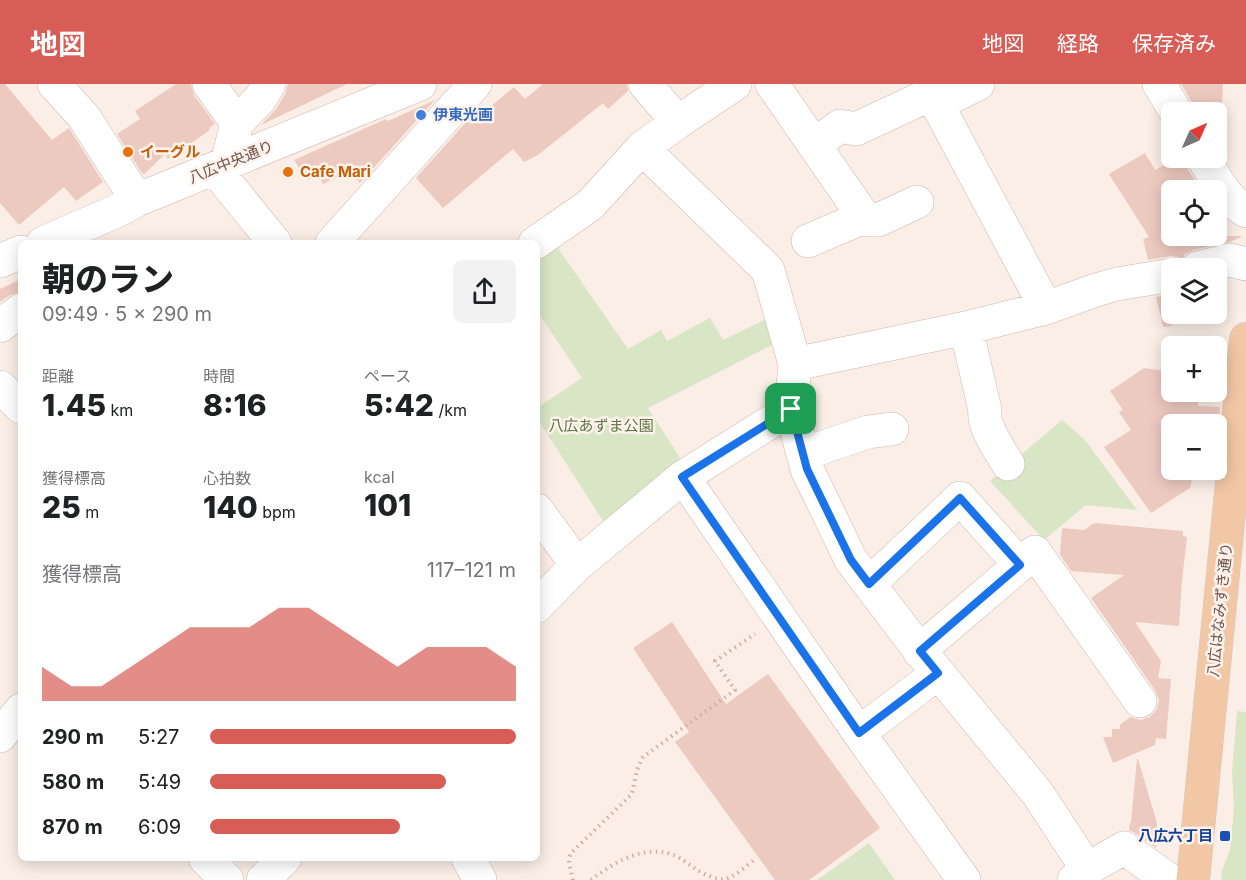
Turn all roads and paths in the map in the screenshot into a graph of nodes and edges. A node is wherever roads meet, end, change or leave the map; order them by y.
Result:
1 (54, 84) edge
2 (208, 84) edge
3 (269, 84) edge
4 (420, 84) edge
5 (475, 84) edge
6 (645, 84) edge
7 (735, 84) edge
8 (772, 84) edge
9 (978, 84) edge
10 (1159, 84) edge
11 (931, 94) edge
12 (1170, 102) edge
13 (678, 122) junction
14 (237, 123) junction
15 (814, 145) junction
16 (642, 148) junction
17 (221, 166) junction
18 (1209, 168) edge
19 (917, 201) dead end
20 (128, 205) junction
21 (1246, 212) edge
22 (864, 217) junction
23 (70, 240) edge
24 (273, 240) edge
25 (335, 240) edge
26 (539, 240) edge
27 (808, 241) dead end
28 (18, 253) edge
29 (0, 261) edge
30 (1227, 261) edge
31 (1246, 264) edge
32 (1161, 277) edge
33 (1046, 308) junction
34 (18, 312) edge
35 (0, 326) edge
36 (966, 328) junction
37 (1246, 353) edge
38 (795, 364) junction
39 (0, 387) edge
40 (18, 404) edge
41 (791, 409) junction
42 (892, 429) dead end
43 (803, 454) junction
44 (1008, 464) dead end
45 (682, 477) junction
46 (540, 514) edge
47 (577, 565) junction
48 (1020, 565) junction
49 (869, 584) junction
50 (540, 603) edge
51 (779, 617) junction
52 (929, 662) junction
53 (1140, 701) dead end
54 (859, 733) junction
55 (755, 859) dead end
56 (208, 861) edge
57 (282, 861) edge
58 (470, 861) edge
59 (1080, 874) edge
60 (227, 880) edge
61 (263, 880) edge
62 (480, 880) edge
63 (573, 880) edge
64 (591, 880) edge
65 (964, 880) edge
66 (1169, 880) edge
67 (1193, 880) edge

1 - 20 street
2 - 14 street
3 - 14 street
4 - 17 street, 八広中央通り
5 - 25 street
6 - 13 street
7 - 13 street
8 - 15 street
9 - 11 street
10 - 12 street
11 - 15 street
11 - 33 street
13 - 16 street
14 - 17 street
15 - 22 street
16 - 26 street
16 - 38 street
17 - 20 street, 八広中央通り
17 - 24 street
18 - 21 street
19 - 22 street
20 - 23 street, 八広中央通り
22 - 27 street
28 - 29 street
30 - 31 street
32 - 33 street
33 - 36 street
34 - 35 street
36 - 38 street
36 - 44 street
37 - 67 main road, 八広はなみずき通り
38 - 41 street
39 - 40 street
41 - 43 street
41 - 45 street
42 - 43 street
43 - 49 street
45 - 47 street
45 - 51 street
46 - 47 street
47 - 50 street
48 - 49 street
48 - 52 street
48 - 53 street
49 - 52 street
51 - 54 street
51 - 63 path
52 - 54 street
52 - 59 street
54 - 65 street
55 - 64 path
56 - 60 street
57 - 61 street
58 - 62 street
59 - 66 street

